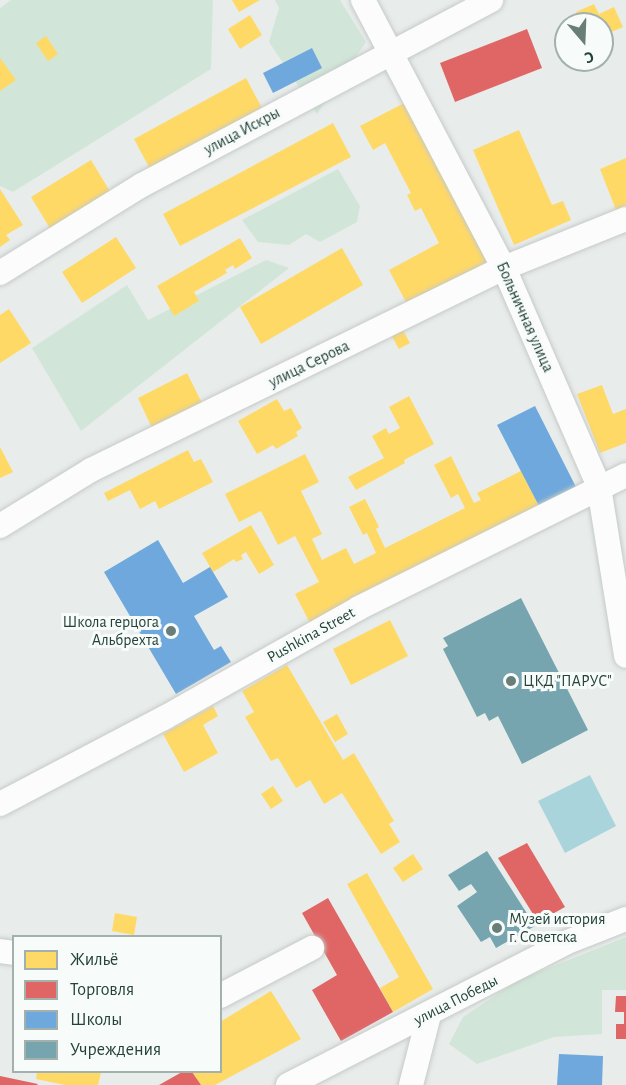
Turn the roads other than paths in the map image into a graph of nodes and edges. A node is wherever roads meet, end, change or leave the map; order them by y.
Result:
1 (363, 0) edge
2 (481, 2) edge
3 (391, 51) junction
4 (626, 219) edge
5 (504, 268) junction
6 (0, 273) edge
7 (626, 475) edge
8 (599, 487) junction
9 (0, 526) edge
10 (626, 656) edge
11 (0, 804) edge
12 (626, 919) edge
13 (312, 948) dead end
14 (222, 995) edge
15 (429, 1015) junction
16 (288, 1085) edge
17 (411, 1085) edge

1 - 3 street, Больничная улица
2 - 3 street, улица Искры
3 - 5 street, Больничная улица
3 - 6 street, улица Искры
4 - 5 street, улица Серова
5 - 8 street, Больничная улица
5 - 9 street, улица Серова
7 - 8 street, Pushkina Street
8 - 10 street, Больничная улица
8 - 11 street, Pushkina Street
12 - 15 street, улица Победы
13 - 14 street
15 - 16 street, улица Победы
15 - 17 street

